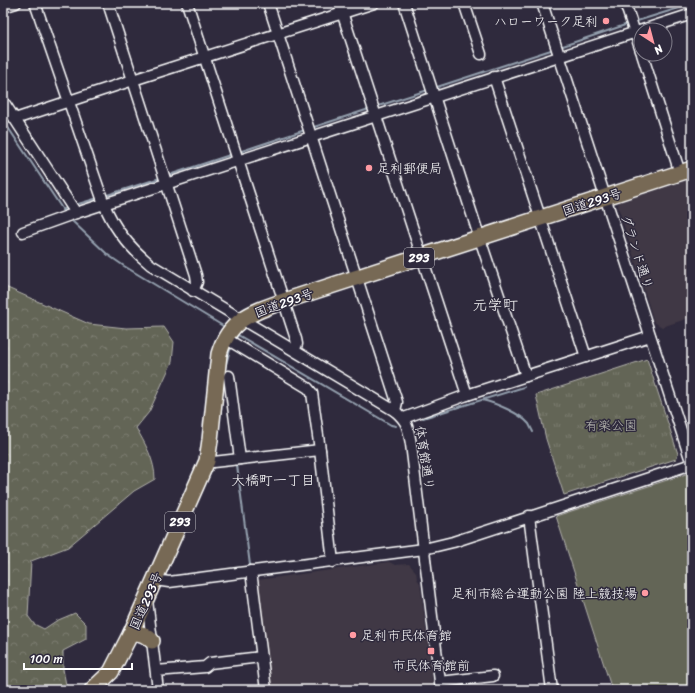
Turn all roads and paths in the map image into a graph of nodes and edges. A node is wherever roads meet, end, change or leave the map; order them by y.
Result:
1 (16, 3) edge
2 (35, 3) edge
3 (108, 3) edge
4 (187, 3) edge
5 (268, 3) edge
6 (339, 3) edge
7 (374, 3) edge
8 (404, 3) edge
9 (464, 3) edge
10 (542, 3) edge
11 (625, 3) edge
12 (3, 7) edge
13 (342, 13) junction
14 (692, 14) edge
15 (667, 22) edge
16 (633, 26) edge
17 (633, 33) edge
18 (278, 34) junction
19 (481, 54) dead end
20 (560, 56) junction
21 (204, 58) junction
22 (644, 62) edge
23 (494, 77) junction
24 (133, 80) junction
25 (435, 97) junction
26 (3, 102) edge
27 (69, 102) junction
28 (9, 115) edge
29 (376, 115) junction
30 (312, 137) junction
31 (238, 160) junction
32 (686, 171) edge
33 (166, 183) junction
34 (606, 197) junction
35 (104, 204) junction
36 (74, 213) junction
37 (540, 218) junction
38 (24, 232) dead end
39 (480, 239) junction
40 (422, 257) junction
41 (358, 278) junction
42 (194, 291) junction
43 (284, 301) junction
44 (242, 320) junction
45 (650, 336) junction
46 (225, 338) junction
47 (294, 350) junction
48 (586, 357) junction
49 (229, 376) dead end
50 (526, 376) junction
51 (467, 395) junction
52 (396, 411) junction
53 (404, 418) junction
54 (320, 450) junction
55 (240, 459) junction
56 (207, 462) junction
57 (692, 464) edge
58 (529, 516) junction
59 (424, 550) junction
60 (333, 562) junction
61 (251, 571) junction
62 (155, 580) junction
63 (146, 600) junction
64 (131, 633) junction
65 (152, 641) junction
66 (261, 657) junction
67 (156, 671) junction
68 (493, 676) dead end
69 (441, 686) edge
70 (92, 690) edge
71 (158, 690) edge
72 (266, 690) edge
73 (552, 690) edge

1 - 12 street
2 - 27 street, 体育館通り
3 - 24 street
4 - 21 street
5 - 18 street
6 - 13 street
7 - 13 street
8 - 25 street
9 - 19 street
10 - 20 street, グランド通り
11 - 16 street
13 - 18 street
13 - 29 street
14 - 15 street
17 - 20 street
18 - 21 street
18 - 30 street
20 - 23 street
20 - 34 street, グランド通り
21 - 24 street
21 - 31 street
22 - 32 street
23 - 25 street
23 - 37 street
24 - 27 street
24 - 33 street
25 - 29 street
25 - 39 street
26 - 28 street
27 - 28 street
27 - 35 street, 体育館通り
28 - 36 street
29 - 30 street
29 - 40 street
30 - 31 street
30 - 41 street
31 - 33 street
31 - 43 street
32 - 34 highway, 国道293号 / 293
33 - 35 street
33 - 42 street
34 - 37 highway, 国道293号 / 293
34 - 45 street, グランド通り
35 - 36 street
35 - 42 street, 体育館通り
36 - 38 street
37 - 39 highway, 国道293号 / 293
37 - 48 street
39 - 40 highway, 国道293号 / 293
39 - 50 street
40 - 41 highway, 国道293号 / 293
40 - 51 street
41 - 43 highway, 国道293号 / 293
41 - 52 street
42 - 44 street, 体育館通り
43 - 44 highway, 国道293号 / 293
43 - 47 street
44 - 46 highway, 国道293号 / 293
44 - 47 street, 体育館通り
45 - 48 street
45 - 57 street, グランド通り
46 - 54 street
46 - 56 highway, 国道293号 / 293
47 - 52 street, 体育館通り
48 - 50 street
49 - 55 street
50 - 51 street
51 - 53 street
52 - 53 street, 体育館通り
53 - 59 street, 体育館通り
54 - 55 street
54 - 60 street
55 - 56 street
56 - 62 highway, 国道293号 / 293
57 - 58 street
58 - 59 street
58 - 73 street
59 - 60 street
59 - 69 street, 体育館通り
60 - 61 street
61 - 62 street
61 - 66 street
62 - 63 highway, 国道293号 / 293
63 - 64 highway, 国道293号 / 293
63 - 65 street
64 - 65 highway
64 - 70 highway, 国道293号 / 293
65 - 67 street
66 - 67 street
66 - 72 street
67 - 71 street
68 - 69 street

